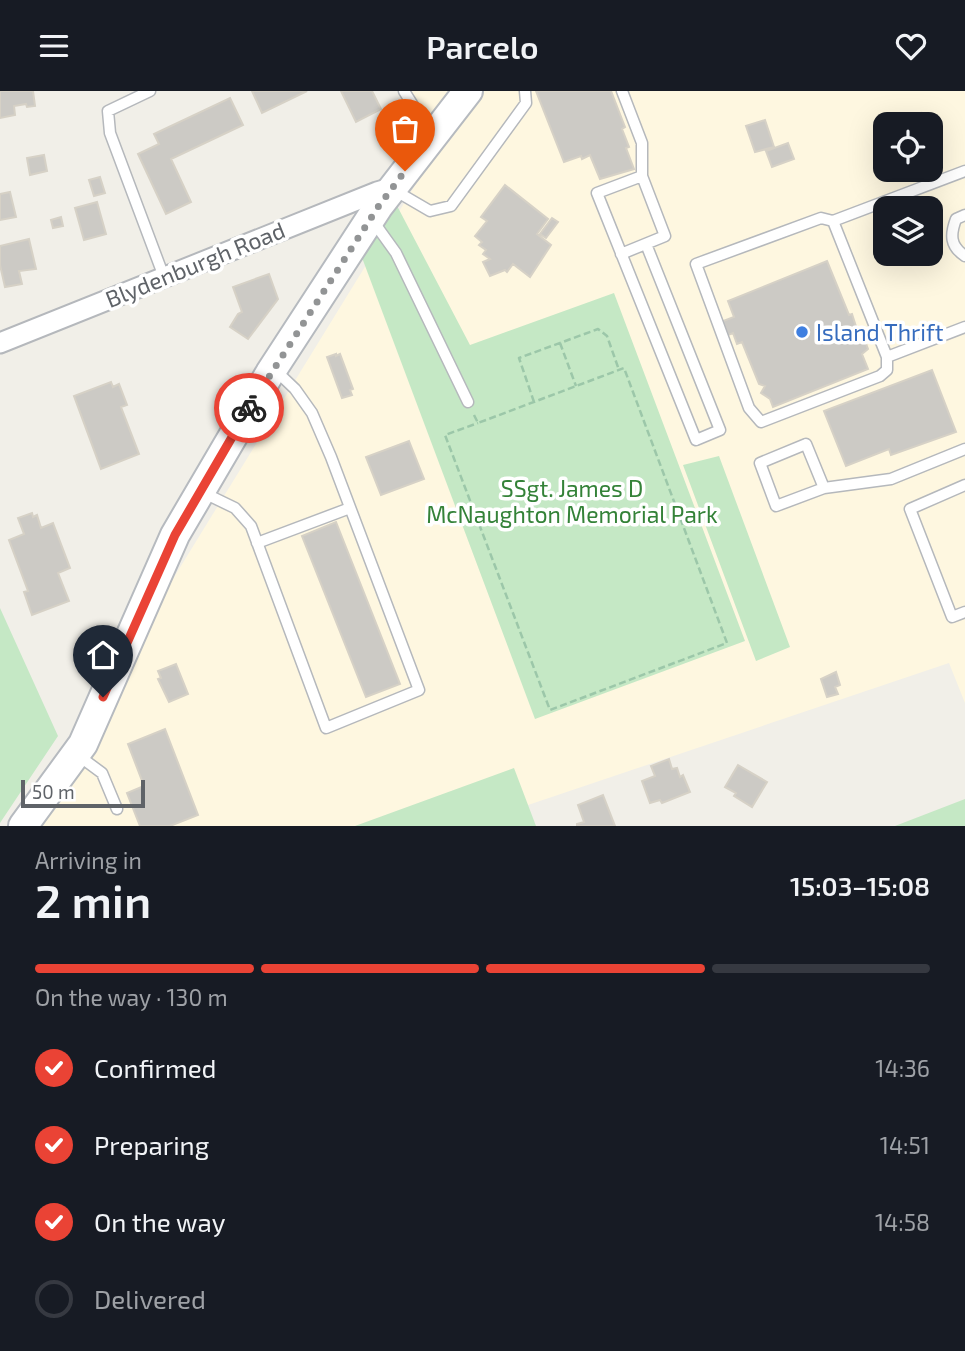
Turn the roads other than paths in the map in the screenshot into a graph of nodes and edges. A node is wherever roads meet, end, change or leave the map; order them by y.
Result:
1 (150, 91) edge
2 (404, 91) edge
3 (468, 91) edge
4 (525, 91) edge
5 (622, 91) edge
6 (433, 137) junction
7 (965, 171) edge
8 (642, 176) junction
9 (391, 188) junction
10 (965, 215) edge
11 (371, 218) junction
12 (834, 221) junction
13 (646, 244) junction
14 (621, 254) junction
15 (965, 256) edge
16 (164, 277) junction
17 (965, 327) edge
18 (0, 343) edge
19 (887, 357) junction
20 (273, 368) junction
21 (468, 402) road end
22 (965, 449) edge
23 (965, 485) edge
24 (824, 488) junction
25 (200, 491) junction
26 (350, 508) junction
27 (257, 543) junction
28 (965, 612) edge
29 (76, 754) junction
30 (117, 809) dead end
31 (23, 826) edge

1 - 16 lane
2 - 6 lane
3 - 6 street
4 - 9 lane
5 - 8 lane
6 - 9 street
7 - 12 lane
8 - 13 lane
8 - 14 lane
9 - 11 street
9 - 16 street, Blydenburgh Road
10 - 15 lane
11 - 20 street
11 - 21 lane
12 - 19 lane
12 - 19 lane
13 - 14 lane
13 - 14 lane
16 - 18 street, Blydenburgh Road
17 - 19 lane
20 - 25 street
20 - 26 lane
22 - 24 lane
23 - 28 lane
24 - 24 lane
25 - 27 lane
25 - 29 street
26 - 27 lane
26 - 27 lane
29 - 30 lane
29 - 31 street

